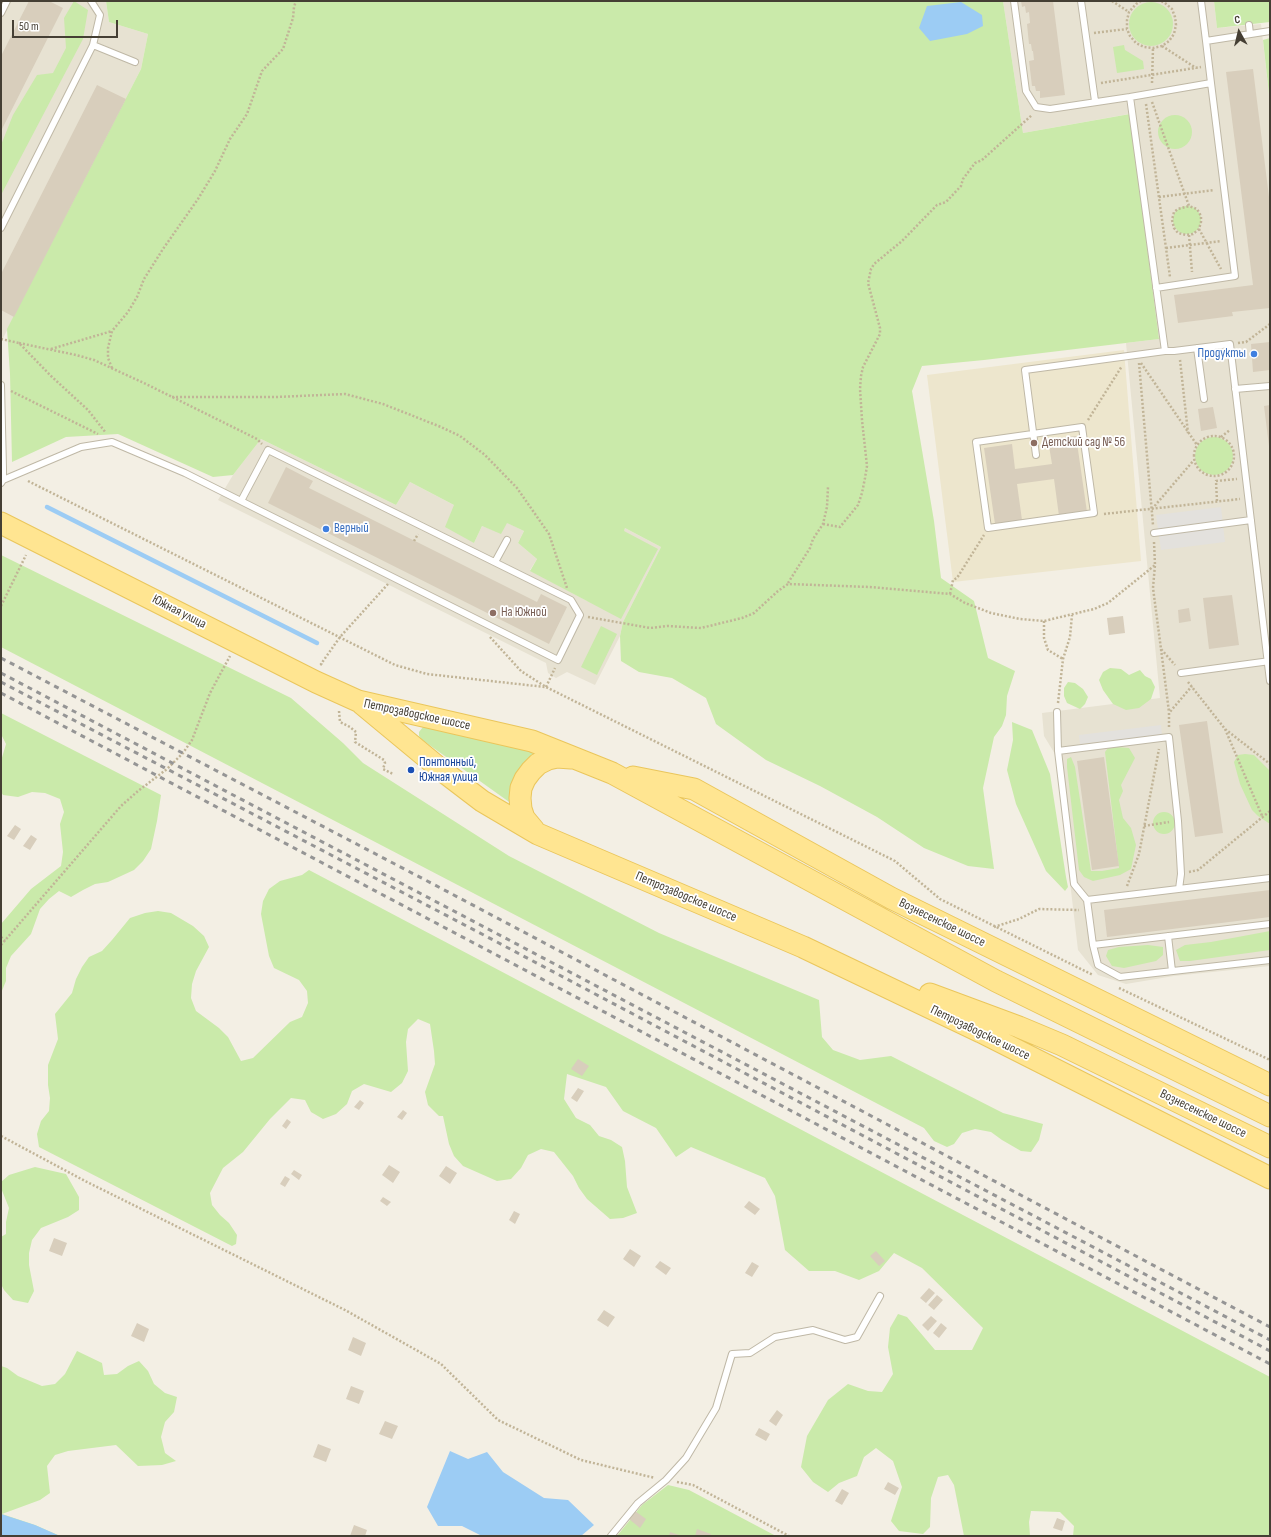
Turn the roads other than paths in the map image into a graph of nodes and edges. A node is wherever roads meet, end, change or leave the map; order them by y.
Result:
1 (7, 1) edge
2 (91, 1) edge
3 (1014, 1) edge
4 (1081, 1) edge
5 (1201, 1) edge
6 (1, 13) edge
7 (1249, 25) dead end
8 (1270, 31) edge
9 (1250, 34) junction
10 (1206, 41) junction
11 (93, 45) junction
12 (135, 62) dead end
13 (1211, 83) junction
14 (1130, 97) junction
15 (1095, 102) junction
16 (1, 228) edge
17 (1156, 288) junction
18 (1197, 348) junction
19 (1165, 351) junction
20 (1, 386) edge
21 (1270, 386) edge
22 (1235, 389) junction
23 (1204, 399) dead end
24 (1033, 434) junction
25 (1036, 456) dead end
26 (2, 481) edge
27 (241, 501) junction
28 (1251, 520) junction
29 (1, 523) edge
30 (1154, 533) road end
31 (507, 540) dead end
32 (495, 562) junction
33 (1269, 662) edge
34 (1181, 672) road end
35 (1270, 680) edge
36 (358, 701) junction
37 (1057, 712) road end
38 (1058, 751) junction
39 (578, 760) junction
40 (612, 773) junction
41 (538, 834) junction
42 (1270, 878) edge
43 (1179, 889) junction
44 (1087, 900) junction
45 (1270, 924) edge
46 (1168, 936) junction
47 (1093, 945) junction
48 (803, 947) junction
49 (1270, 960) edge
50 (1172, 971) junction
51 (1270, 1084) edge
52 (1270, 1116) edge
53 (1270, 1147) edge
54 (1270, 1178) edge
55 (880, 1296) dead end
56 (611, 1536) edge

1 - 6 lane
2 - 11 lane
3 - 15 lane
4 - 15 lane
5 - 10 lane
7 - 9 lane
8 - 9 lane
9 - 10 lane
10 - 13 lane
11 - 12 lane
11 - 16 lane
13 - 14 lane
13 - 17 lane
14 - 15 lane
14 - 17 lane
17 - 19 lane
18 - 19 lane
18 - 22 lane
18 - 23 lane
19 - 24 lane
20 - 26 lane
21 - 22 lane
22 - 28 lane
24 - 24 lane
24 - 25 lane
26 - 27 lane
27 - 32 lane
27 - 32 lane
28 - 30 lane
28 - 33 lane
29 - 36 main road, Южная улица
31 - 32 lane
33 - 34 lane
33 - 35 lane
36 - 39 main road, Петрозаводское шоссе
36 - 41 main road, Петрозаводское шоссе
37 - 38 lane
38 - 43 lane
38 - 44 lane
39 - 40 main road, Петрозаводское шоссе
39 - 41 main road
40 - 51 main road, Вознесенское шоссе
40 - 52 main road, Петрозаводское шоссе
41 - 48 main road, Петрозаводское шоссе
42 - 43 lane
43 - 44 lane
44 - 47 lane
45 - 46 lane
46 - 47 lane
46 - 50 lane
47 - 50 lane
48 - 53 main road, Вознесенское шоссе
48 - 54 main road, Петрозаводское шоссе
49 - 50 lane
55 - 56 lane

